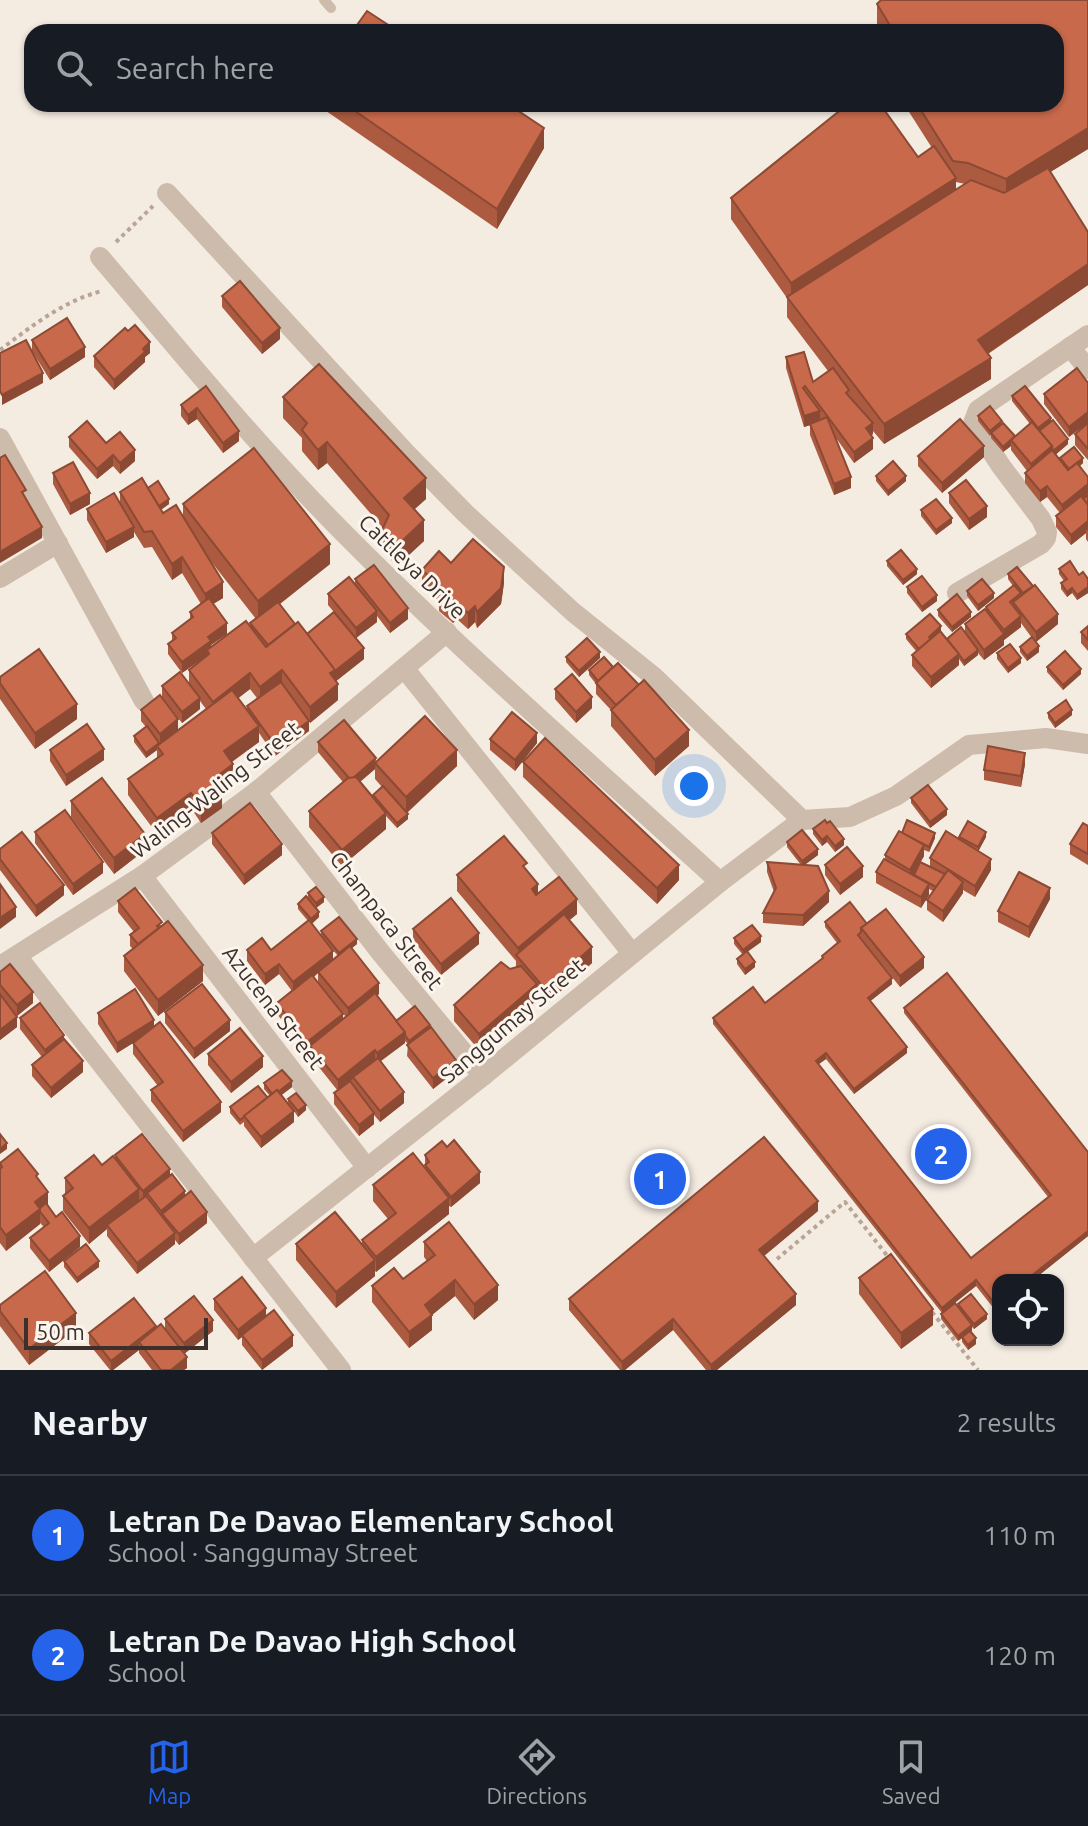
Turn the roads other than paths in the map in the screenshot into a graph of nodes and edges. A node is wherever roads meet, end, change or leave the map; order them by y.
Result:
1 (167, 193) road end
2 (100, 257) road end
3 (1088, 335) edge
4 (1070, 347) junction
5 (1088, 369) edge
6 (0, 438) edge
7 (58, 543) junction
8 (0, 578) edge
9 (957, 593) edge
10 (447, 632) junction
11 (404, 668) junction
12 (144, 701) dead end
13 (1088, 744) edge
14 (256, 792) junction
15 (802, 820) junction
16 (142, 876) junction
17 (720, 882) junction
18 (631, 952) junction
19 (8, 961) edge
20 (483, 1076) junction
21 (367, 1168) junction
22 (253, 1258) junction
23 (341, 1370) edge

1 - 15 street
2 - 10 street, Cattleya Drive
3 - 4 street
4 - 5 street
4 - 9 street
6 - 7 street
7 - 8 street
7 - 12 street
10 - 11 street, Waling-Waling Street
10 - 17 street, Cattleya Drive
11 - 14 street, Waling-Waling Street
11 - 18 street
13 - 15 street
14 - 16 street, Waling-Waling Street
14 - 20 street, Champaca Street
15 - 17 street, Sanggumay Street
16 - 19 street, Waling-Waling Street
16 - 21 street, Azucena Street
17 - 18 street, Sanggumay Street
18 - 20 street, Sanggumay Street
19 - 22 street
20 - 21 street, Sanggumay Street
21 - 22 street, Sanggumay Street
22 - 23 street

